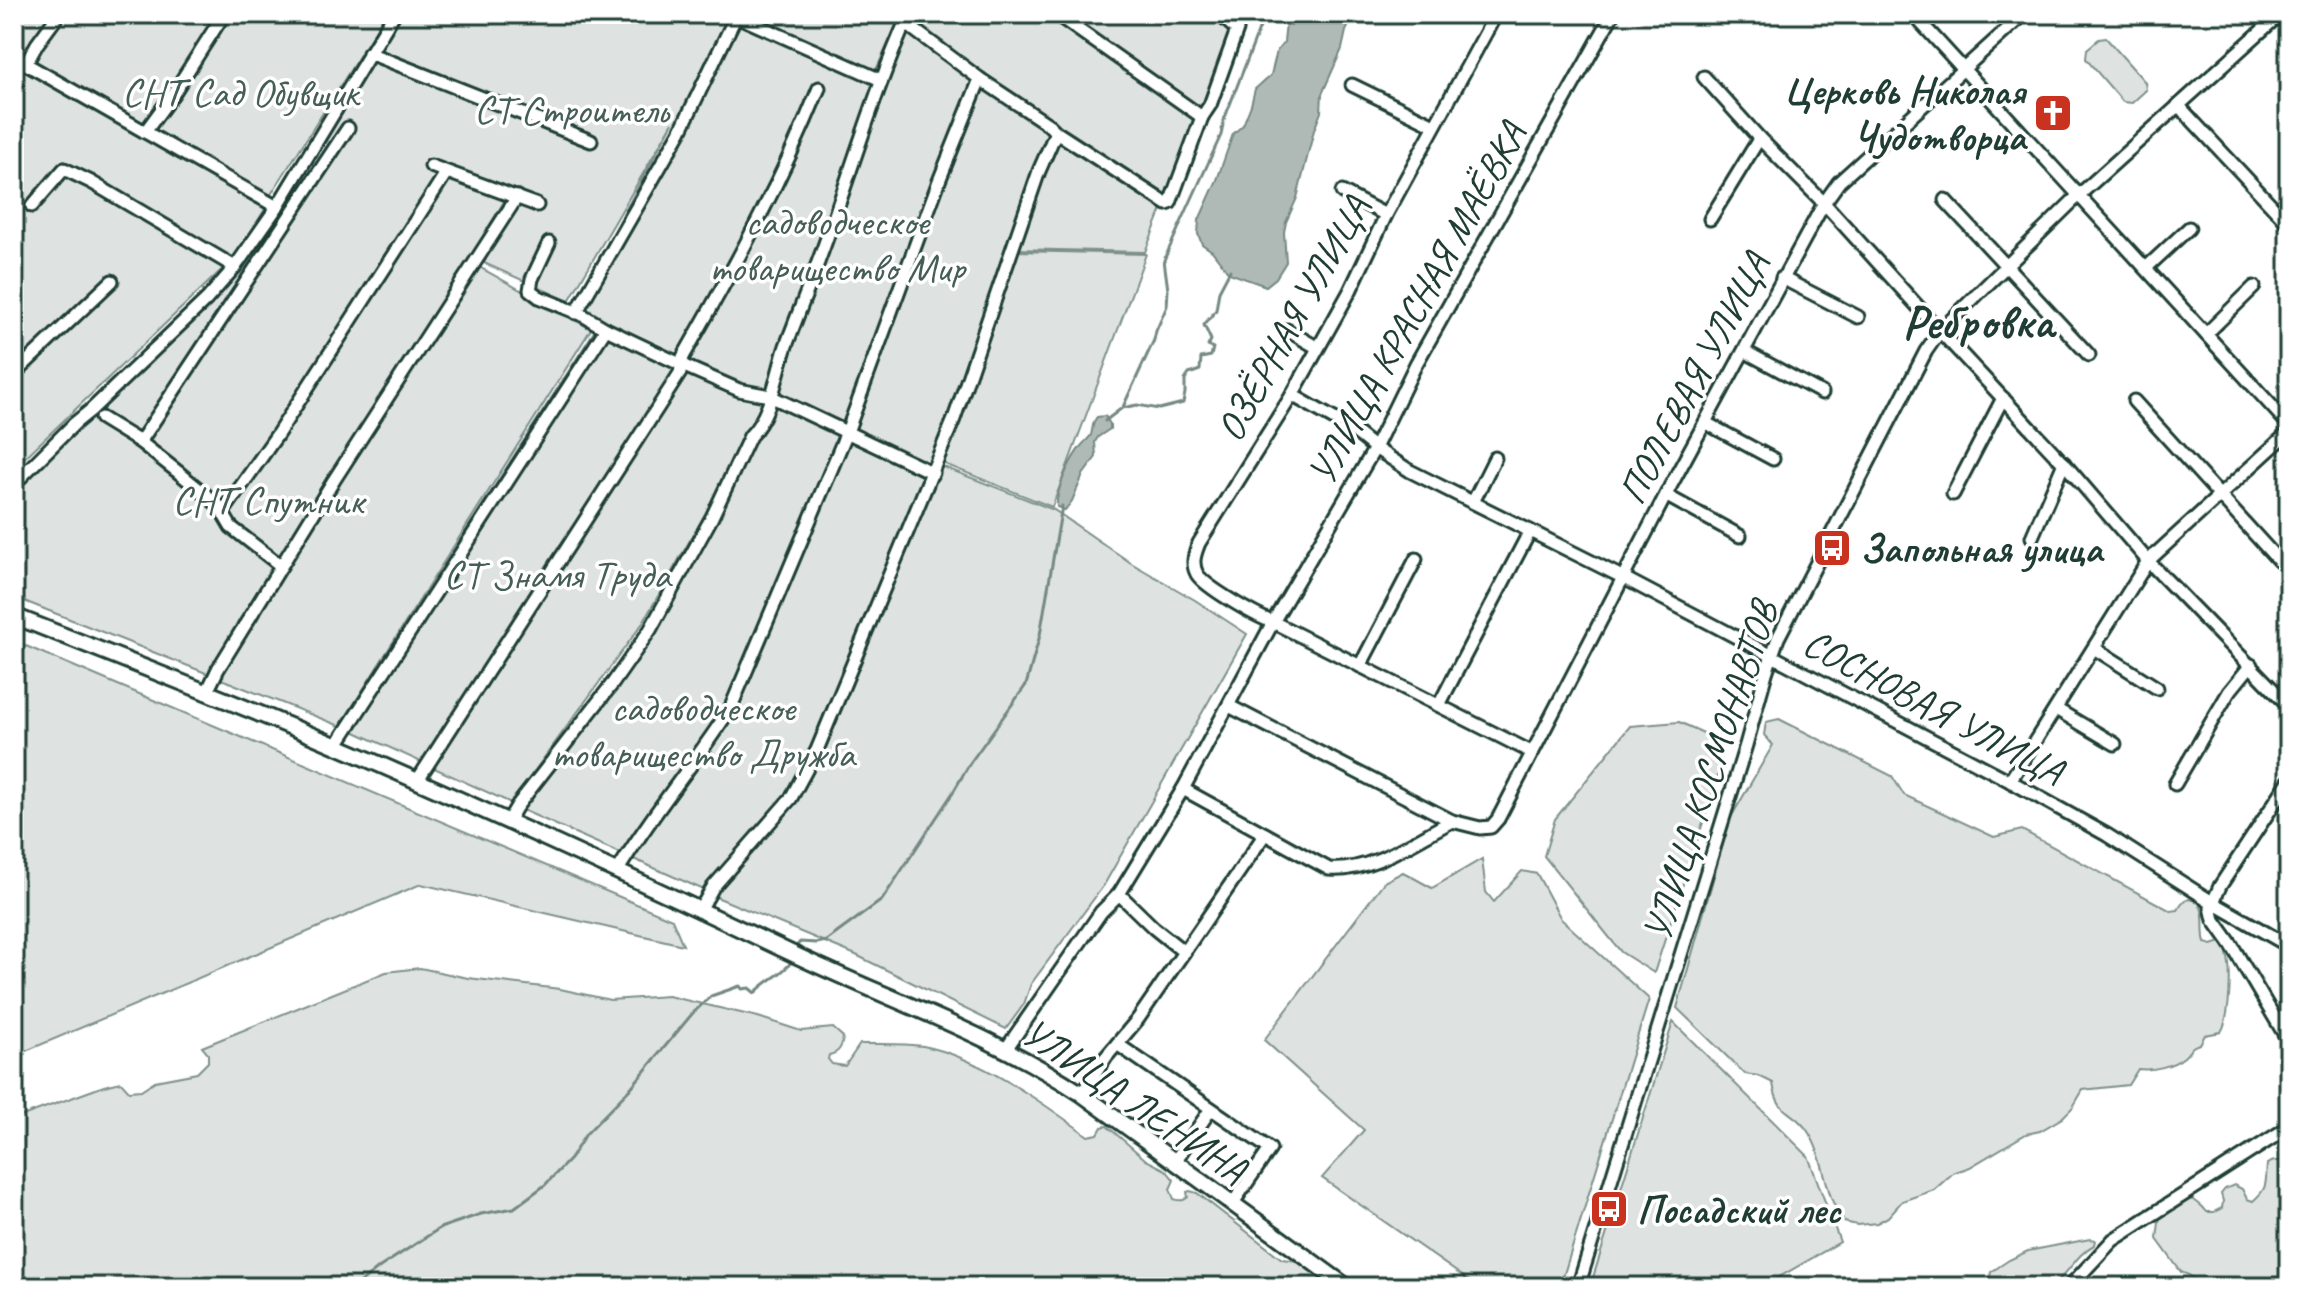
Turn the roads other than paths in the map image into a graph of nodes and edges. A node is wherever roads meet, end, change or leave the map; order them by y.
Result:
1 (59, 14) edge
2 (224, 14) edge
3 (394, 14) edge
4 (1056, 14) edge
5 (1219, 14) edge
6 (1496, 14) edge
7 (1613, 14) edge
8 (1913, 14) edge
9 (2024, 14) edge
10 (734, 15) edge
11 (2279, 15) edge
12 (907, 17) edge
13 (2289, 27) edge
14 (369, 53) junction
15 (1964, 69) junction
16 (1704, 77) dead end
17 (980, 79) junction
18 (881, 80) junction
19 (1352, 85) dead end
20 (819, 88) dead end
21 (2178, 105) junction
22 (1202, 117) junction
23 (1434, 125) junction
24 (348, 128) dead end
25 (145, 132) junction
26 (1056, 132) junction
27 (1759, 139) junction
28 (591, 141) dead end
29 (431, 166) dead end
30 (446, 173) junction
31 (1342, 192) dead end
32 (2079, 195) junction
33 (517, 197) junction
34 (1945, 200) dead end
35 (1824, 203) junction
36 (537, 205) dead end
37 (32, 206) dead end
38 (277, 207) junction
39 (1386, 215) junction
40 (1710, 219) dead end
41 (2289, 224) edge
42 (2189, 228) dead end
43 (549, 243) dead end
44 (2007, 266) junction
45 (235, 267) junction
46 (2146, 268) junction
47 (1782, 278) junction
48 (112, 281) dead end
49 (2254, 287) dead end
50 (576, 313) junction
51 (1858, 317) dead end
52 (606, 329) junction
53 (1287, 330) dead end
54 (1940, 331) junction
55 (2206, 334) junction
56 (1318, 348) junction
57 (1744, 351) junction
58 (2089, 355) dead end
59 (682, 365) junction
60 (14, 374) edge
61 (1822, 393) dead end
62 (1292, 395) junction
63 (770, 396) junction
64 (2003, 398) junction
65 (2134, 401) dead end
66 (101, 418) dead end
67 (1706, 423) junction
68 (2289, 425) edge
69 (847, 432) junction
70 (2289, 432) edge
71 (140, 442) junction
72 (1375, 448) junction
73 (1495, 458) dead end
74 (1773, 459) dead end
75 (2064, 463) junction
76 (933, 473) junction
77 (17, 476) edge
78 (1953, 494) dead end
79 (1667, 496) junction
80 (2221, 496) junction
81 (1473, 502) junction
82 (223, 512) junction
83 (1530, 531) junction
84 (1740, 536) dead end
85 (2032, 537) dead end
86 (1416, 559) dead end
87 (2148, 561) junction
88 (2279, 561) dead end
89 (281, 566) junction
90 (1624, 578) junction
91 (14, 616) edge
92 (1273, 622) junction
93 (2094, 648) junction
94 (1771, 657) junction
95 (2251, 665) junction
96 (1360, 666) junction
97 (2157, 688) dead end
98 (207, 692) junction
99 (1439, 705) junction
100 (1229, 706) junction
101 (2289, 706) edge
102 (2056, 709) junction
103 (2115, 744) dead end
104 (336, 746) junction
105 (1531, 752) junction
106 (417, 781) junction
107 (2010, 781) junction
108 (2289, 781) edge
109 (2175, 784) dead end
110 (1183, 789) junction
111 (508, 821) junction
112 (1452, 821) junction
113 (1265, 834) junction
114 (617, 872) junction
115 (1119, 894) junction
116 (2212, 902) junction
117 (700, 910) junction
118 (2289, 946) edge
119 (1184, 952) junction
120 (2289, 1042) edge
121 (1117, 1044) junction
122 (1006, 1049) junction
123 (1082, 1094) junction
124 (1211, 1109) junction
125 (2289, 1127) edge
126 (1175, 1161) junction
127 (1233, 1203) junction
128 (1347, 1287) edge
129 (1578, 1287) edge
130 (2069, 1287) edge

1 - 25 street
2 - 25 street
3 - 14 street
4 - 22 street
5 - 22 street
6 - 23 street, ОЗЁРНАЯ УЛИЦА
7 - 72 street, УЛИЦА КРАСНАЯ МАЁВКА
8 - 15 street
9 - 15 street, ПОЛЕВАЯ УЛИЦА
10 - 18 street
10 - 50 street
11 - 13 street
11 - 21 street, УЛИЦА КОСМОНАВТОВ
12 - 17 street
12 - 18 street
14 - 28 street
14 - 38 street
15 - 32 street
15 - 35 street, ПОЛЕВАЯ УЛИЦА
16 - 27 street
17 - 26 street
17 - 69 street
18 - 63 street
19 - 23 street
20 - 59 street
21 - 32 street, УЛИЦА КОСМОНАВТОВ
21 - 41 street
22 - 26 street
23 - 39 street, ОЗЁРНАЯ УЛИЦА
24 - 71 street
25 - 38 street
26 - 76 street
27 - 35 street
27 - 40 street
29 - 30 street
30 - 33 street
30 - 82 street
31 - 39 street
32 - 44 street, УЛИЦА КОСМОНАВТОВ
32 - 46 street
33 - 36 street
33 - 89 street
34 - 44 street
35 - 47 street, ПОЛЕВАЯ УЛИЦА
35 - 54 street
37 - 45 street
38 - 45 street
39 - 56 street, ОЗЁРНАЯ УЛИЦА
42 - 46 street
43 - 50 street
44 - 54 street, УЛИЦА КОСМОНАВТОВ
44 - 58 street
45 - 77 street
46 - 55 street
47 - 51 street
47 - 57 street, ПОЛЕВАЯ УЛИЦА
48 - 60 street
49 - 55 street
50 - 52 street
52 - 59 street
52 - 104 street
53 - 56 street
54 - 64 street
54 - 94 street, УЛИЦА КОСМОНАВТОВ
55 - 68 street
56 - 62 street, ОЗЁРНАЯ УЛИЦА
57 - 61 street
57 - 67 street, ПОЛЕВАЯ УЛИЦА
59 - 63 street
59 - 106 street
62 - 72 street, СОСНОВАЯ УЛИЦА
62 - 92 street, ОЗЁРНАЯ УЛИЦА
63 - 69 street
63 - 111 street
64 - 75 street
64 - 78 street
65 - 80 street
66 - 71 street
67 - 74 street
67 - 79 street, ПОЛЕВАЯ УЛИЦА
69 - 76 street
69 - 114 street
70 - 80 street
71 - 82 street
72 - 81 street, СОСНОВАЯ УЛИЦА
72 - 92 street, УЛИЦА КРАСНАЯ МАЁВКА
73 - 81 street
75 - 85 street
75 - 87 street
76 - 117 street
79 - 84 street
79 - 90 street, ПОЛЕВАЯ УЛИЦА
80 - 87 street
80 - 88 street
81 - 83 street, СОСНОВАЯ УЛИЦА
82 - 89 street
83 - 90 street, СОСНОВАЯ УЛИЦА
83 - 99 street
86 - 96 street
87 - 93 street
87 - 95 street
89 - 98 street
90 - 94 street, СОСНОВАЯ УЛИЦА
90 - 105 street, ПОЛЕВАЯ УЛИЦА
91 - 98 main road, УЛИЦА ЛЕНИНА
92 - 96 street
92 - 100 street, УЛИЦА КРАСНАЯ МАЁВКА
93 - 97 street
93 - 102 street
94 - 107 street, СОСНОВАЯ УЛИЦА
94 - 129 street, УЛИЦА КОСМОНАВТОВ
95 - 101 street
95 - 109 street
96 - 99 street
98 - 104 main road, УЛИЦА ЛЕНИНА
99 - 105 street
100 - 110 street, УЛИЦА КРАСНАЯ МАЁВКА
100 - 112 street
102 - 103 street
102 - 107 street
104 - 106 main road, УЛИЦА ЛЕНИНА
105 - 112 street, ПОЛЕВАЯ УЛИЦА
106 - 111 main road, УЛИЦА ЛЕНИНА
107 - 116 street, СОСНОВАЯ УЛИЦА
108 - 116 street
110 - 113 street
110 - 115 street, УЛИЦА КРАСНАЯ МАЁВКА
111 - 114 main road, УЛИЦА ЛЕНИНА
112 - 113 street
113 - 119 street
114 - 117 main road, УЛИЦА ЛЕНИНА
115 - 119 street
115 - 122 street, УЛИЦА КРАСНАЯ МАЁВКА
116 - 118 street, СОСНОВАЯ УЛИЦА
116 - 120 street
117 - 122 main road, УЛИЦА ЛЕНИНА
119 - 121 street
121 - 123 street
121 - 124 street
122 - 123 main road, УЛИЦА ЛЕНИНА
123 - 126 main road, УЛИЦА ЛЕНИНА
124 - 126 street
124 - 127 street
125 - 130 street
126 - 127 main road, УЛИЦА ЛЕНИНА
127 - 128 main road, УЛИЦА ЛЕНИНА

